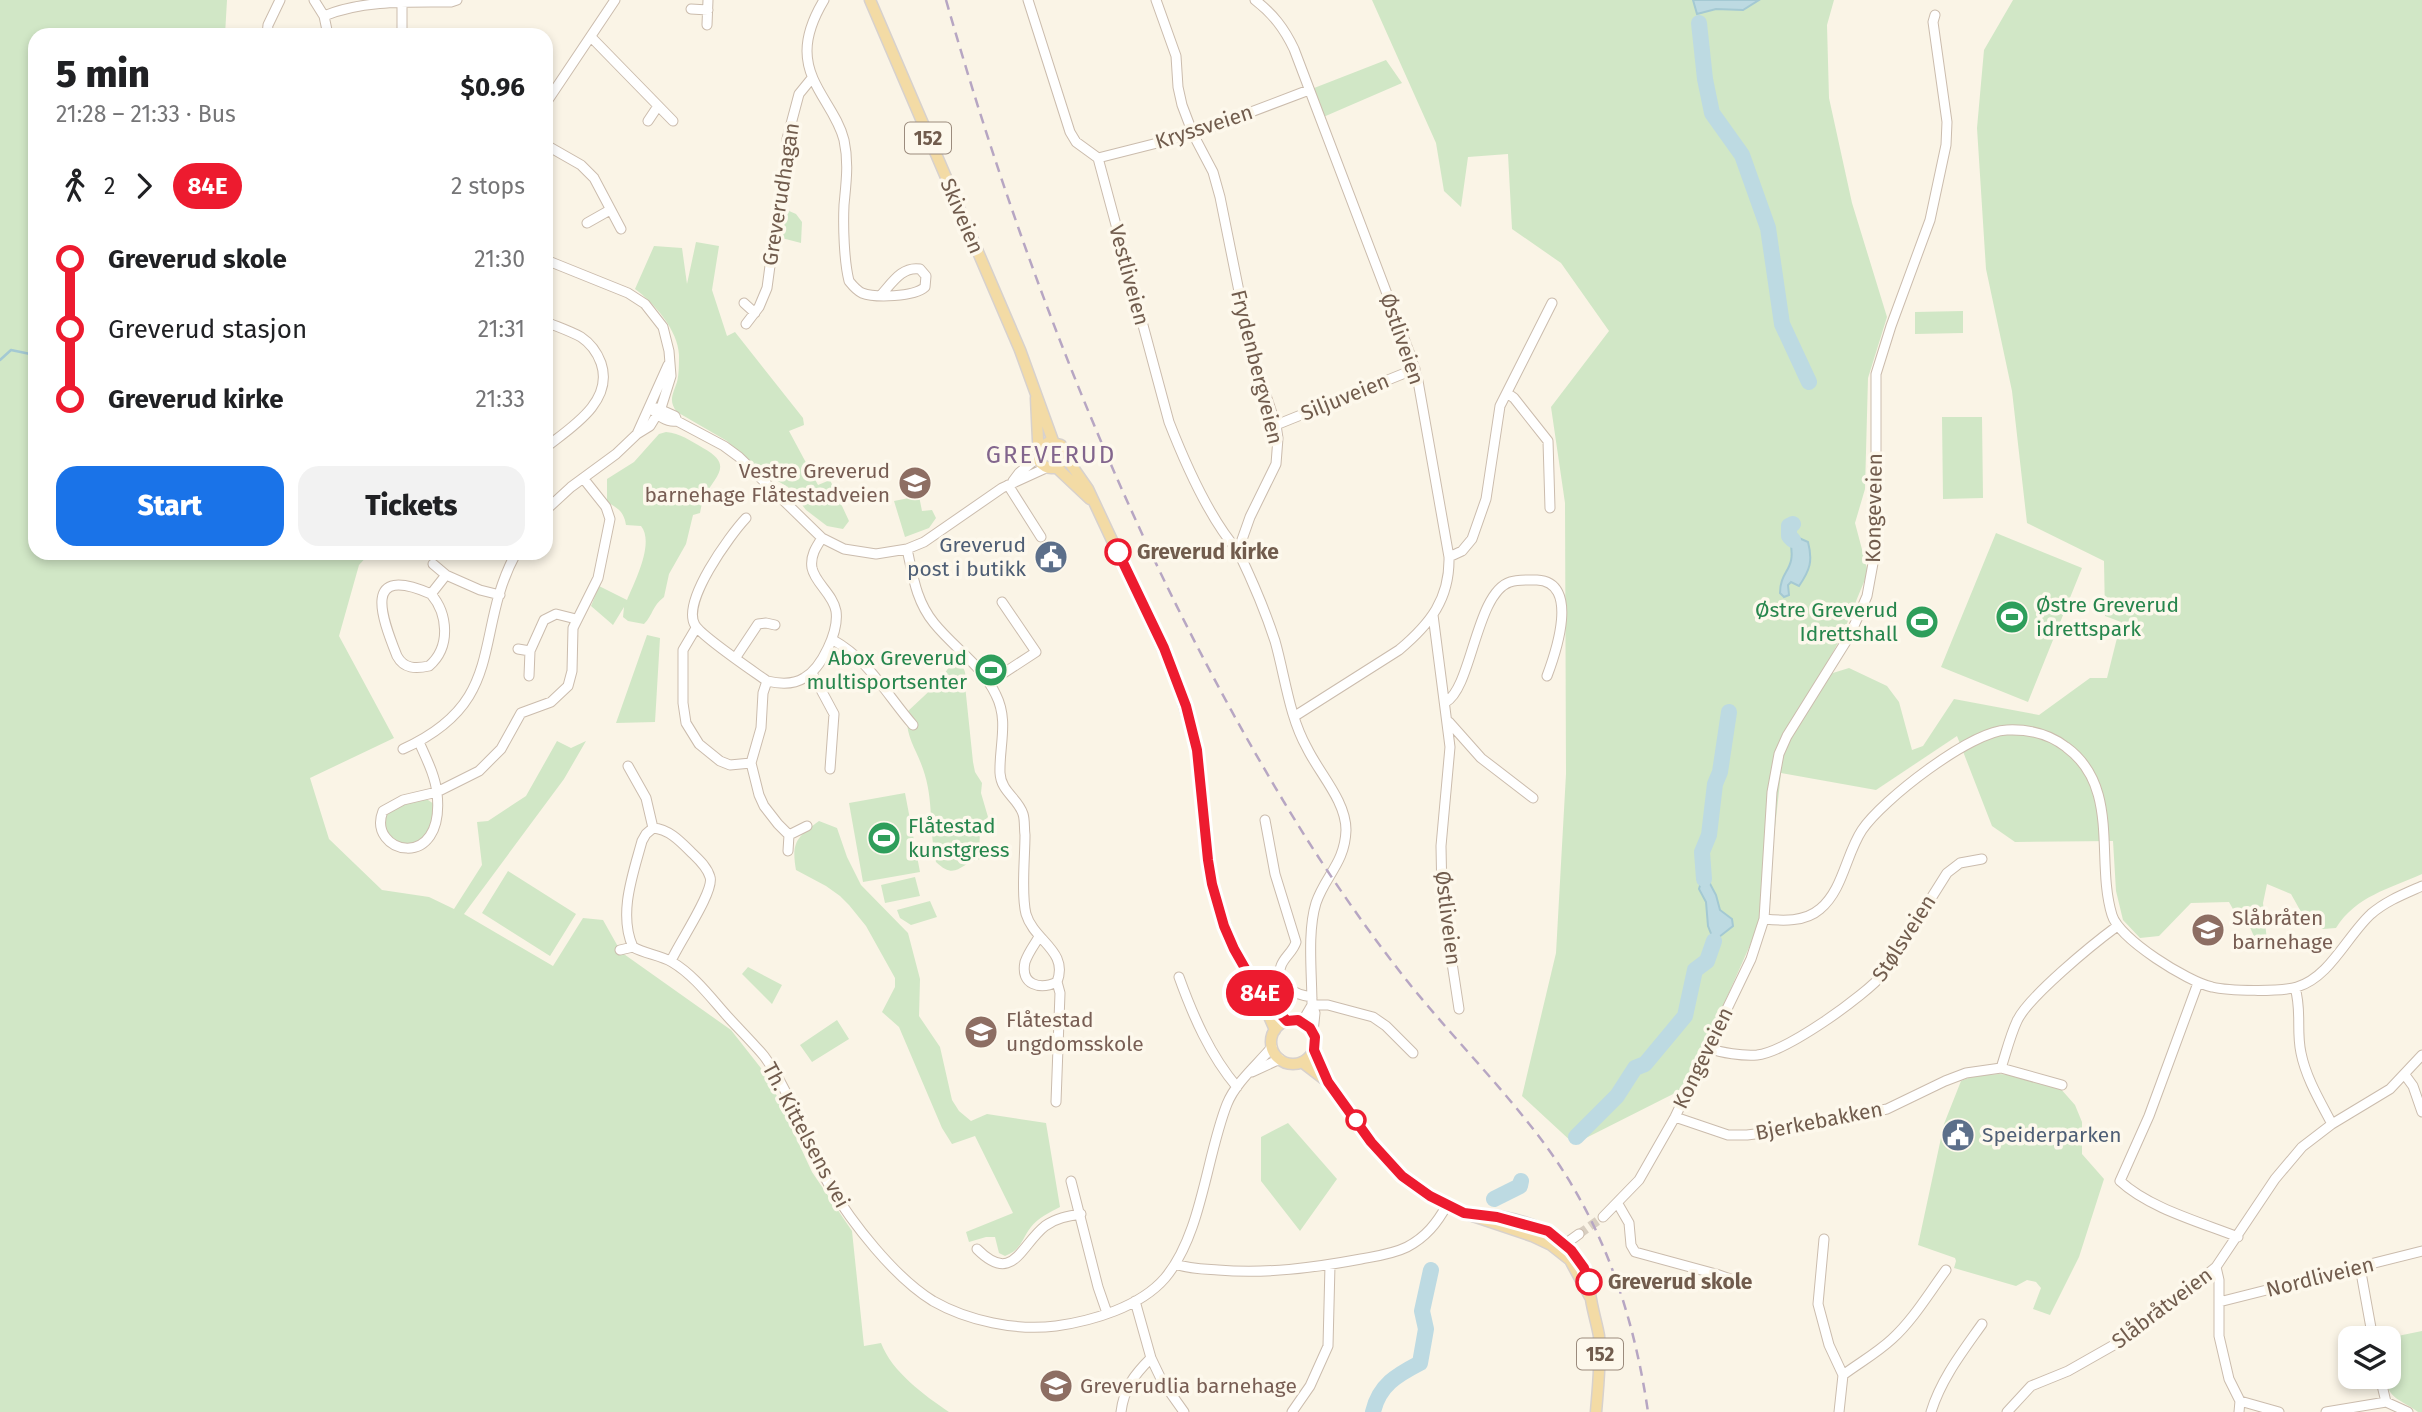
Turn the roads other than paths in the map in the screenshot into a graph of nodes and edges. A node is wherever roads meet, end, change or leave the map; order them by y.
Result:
1 (280, 0) edge
2 (314, 0) edge
3 (457, 0) edge
4 (615, 0) edge
5 (824, 0) edge
6 (870, 0) edge
7 (1028, 0) edge
8 (1156, 0) edge
9 (1255, 0) edge
10 (402, 1) edge
11 (708, 5) edge
12 (691, 9) dead end
13 (1935, 15) dead end
14 (324, 16) junction
15 (707, 25) dead end
16 (268, 28) edge
17 (327, 28) edge
18 (402, 28) edge
19 (591, 37) junction
20 (812, 78) junction
21 (1308, 90) junction
22 (553, 93) edge
23 (658, 106) junction
24 (648, 121) dead end
25 (673, 121) dead end
26 (1193, 134) junction
27 (553, 149) edge
28 (1098, 158) junction
29 (611, 210) junction
30 (587, 223) dead end
31 (621, 229) dead end
32 (553, 263) edge
33 (881, 295) junction
34 (744, 303) dead end
35 (1552, 303) dead end
36 (755, 313) junction
37 (746, 324) dead end
38 (553, 326) edge
39 (669, 364) junction
40 (1415, 369) junction
41 (1507, 393) junction
42 (1036, 395) junction
43 (650, 407) junction
44 (659, 412) junction
45 (1276, 425) junction
46 (637, 433) junction
47 (553, 441) edge
48 (1053, 441) junction
49 (1039, 452) junction
50 (1065, 456) junction
51 (1051, 468) junction
52 (583, 478) junction
53 (1011, 483) junction
54 (1092, 501) junction
55 (553, 504) edge
56 (1550, 508) dead end
57 (746, 518) dead end
58 (1041, 537) dead end
59 (822, 538) junction
60 (907, 549) junction
61 (1238, 551) junction
62 (1449, 557) junction
63 (513, 560) edge
64 (433, 564) dead end
65 (446, 575) junction
66 (431, 594) junction
67 (500, 595) junction
68 (1002, 602) dead end
69 (1433, 615) junction
70 (576, 619) junction
71 (775, 625) dead end
72 (696, 628) junction
73 (833, 640) junction
74 (518, 649) dead end
75 (530, 651) junction
76 (736, 657) junction
77 (812, 673) junction
78 (529, 676) dead end
79 (1547, 676) dead end
80 (767, 681) junction
81 (989, 682) junction
82 (1446, 702) junction
83 (1295, 716) junction
84 (1448, 721) junction
85 (913, 725) dead end
86 (419, 742) junction
87 (403, 749) dead end
88 (751, 763) junction
89 (628, 766) dead end
90 (830, 769) dead end
91 (437, 792) junction
92 (1533, 798) dead end
93 (1265, 820) dead end
94 (807, 826) dead end
95 (653, 828) junction
96 (789, 835) junction
97 (788, 851) dead end
98 (1982, 859) dead end
99 (2422, 886) edge
100 (1764, 919) junction
101 (2116, 926) junction
102 (1039, 937) junction
103 (633, 947) junction
104 (620, 950) dead end
105 (671, 961) junction
106 (1179, 977) dead end
107 (1057, 982) junction
108 (2198, 983) junction
109 (2295, 988) junction
110 (1258, 991) junction
111 (1312, 1001) junction
112 (1459, 1009) dead end
113 (1287, 1021) junction
114 (1302, 1022) junction
115 (1275, 1030) junction
116 (1313, 1032) junction
117 (1272, 1046) junction
118 (1708, 1048) junction
119 (1314, 1050) junction
120 (1413, 1053) dead end
121 (2422, 1055) edge
122 (1280, 1059) junction
123 (1302, 1062) junction
124 (2001, 1068) junction
125 (1251, 1073) junction
126 (2405, 1075) junction
127 (1328, 1082) junction
128 (2062, 1086) dead end
129 (1237, 1087) junction
130 (1056, 1102) dead end
131 (2422, 1112) edge
132 (1675, 1117) junction
133 (2332, 1124) junction
134 (1071, 1181) dead end
135 (1618, 1204) junction
136 (1447, 1205) junction
137 (1082, 1214) junction
138 (1604, 1217) tunnel mouth
139 (1579, 1234) tunnel mouth
140 (2238, 1237) junction
141 (1824, 1239) dead end
142 (1562, 1247) junction
143 (977, 1249) dead end
144 (2422, 1251) edge
145 (1175, 1264) junction
146 (1330, 1265) junction
147 (2216, 1267) junction
148 (2360, 1267) junction
149 (1946, 1270) dead end
150 (1748, 1285) dead end
151 (1135, 1301) junction
152 (2218, 1302) junction
153 (1108, 1312) junction
154 (1982, 1324) dead end
155 (2371, 1326) edge
156 (1151, 1358) junction
157 (1843, 1375) junction
158 (2383, 1389) edge
159 (2240, 1401) junction
160 (2386, 1402) junction
161 (2356, 1410) edge
162 (1121, 1412) edge
163 (1184, 1412) edge
164 (1292, 1412) edge
165 (1596, 1412) edge
166 (1839, 1412) edge
167 (1931, 1412) edge
168 (2007, 1412) edge
169 (2239, 1412) edge
170 (2279, 1412) edge
171 (2326, 1412) edge
172 (2408, 1412) edge

1 - 16 street
2 - 14 street
3 - 10 street
4 - 19 street
5 - 20 street, Greverudhagan
6 - 42 main road, Skiveien / 152
7 - 28 street
8 - 26 street, Frydenbergveien
9 - 21 street, Østliveien
10 - 14 street
10 - 18 street
11 - 12 street
11 - 15 street
13 - 100 street, Kongeveien
14 - 17 street
19 - 22 street
19 - 23 street
20 - 33 street, Greverudhagan
20 - 36 street, Greverudhagan
21 - 26 street, Kryssveien
21 - 40 street, Østliveien
23 - 24 street
23 - 25 street
26 - 28 street, Kryssveien
26 - 45 street, Frydenbergveien
27 - 29 street
28 - 61 street, Vestliveien
29 - 30 street
29 - 31 street
32 - 39 street
33 - 33 street, Greverudhagan
34 - 36 street
35 - 41 street
36 - 37 street, Greverudhagan
38 - 47 street
39 - 43 street
39 - 44 street
40 - 45 street, Siljuveien
40 - 62 street, Østliveien
41 - 56 street
41 - 62 street
42 - 48 main road, Skiveien / 152
42 - 49 main road, Skiveien / 152
43 - 44 street
43 - 46 street
44 - 46 street
44 - 59 street
45 - 61 street, Frydenbergveien
46 - 52 street
48 - 49 main road
48 - 50 main road, 152
49 - 51 main road, 152
49 - 53 street
50 - 51 main road
50 - 54 main road, 152
51 - 53 street
51 - 54 main road, 152
52 - 55 street
52 - 70 street
53 - 58 street
53 - 60 street
54 - 110 main road, 152
57 - 72 street
59 - 60 street
59 - 73 street
60 - 81 street
61 - 83 street
62 - 69 street, Østliveien
63 - 67 street
64 - 65 street
65 - 66 street
65 - 67 street
66 - 66 street
67 - 86 street
68 - 81 street
69 - 82 street, Østliveien
69 - 83 street
70 - 75 street
70 - 91 street
71 - 76 street
72 - 76 street
72 - 88 street
73 - 77 street
73 - 85 street
74 - 75 street
75 - 78 street
76 - 80 street
77 - 80 street
77 - 90 street
79 - 82 street
80 - 88 street
81 - 102 street
82 - 84 street, Østliveien
83 - 111 street
84 - 92 street
84 - 112 street, Østliveien
86 - 87 street
86 - 91 street
88 - 96 street
89 - 95 street
91 - 91 street
93 - 111 street
94 - 96 street
95 - 103 street
95 - 105 street
96 - 97 street
98 - 118 street, Stølsveien
99 - 109 street
100 - 101 street
100 - 118 street, Kongeveien
101 - 108 street
101 - 124 street
102 - 107 street
102 - 107 street
103 - 104 street
103 - 105 street, Th. Kittelsens vei
105 - 153 street, Th. Kittelsens vei
106 - 129 street
107 - 130 street
108 - 109 street
108 - 140 street
109 - 133 street
110 - 113 main road, 152
110 - 115 main road, 152
111 - 114 street
111 - 116 street
111 - 120 street
113 - 114 main road
113 - 115 main road
114 - 116 main road
115 - 117 main road
116 - 119 main road, 152
117 - 122 main road
117 - 125 street, Th. Kittelsens vei
118 - 132 street, Kongeveien
119 - 123 main road
119 - 127 main road, 152
121 - 126 street, Slåbråtveien
122 - 123 main road, 152
122 - 125 street, Th. Kittelsens vei
123 - 127 main road, 152
124 - 128 street, Bjerkebakken
124 - 132 street, Bjerkebakken
125 - 129 street, Th. Kittelsens vei
126 - 131 street
126 - 133 street, Slåbråtveien
127 - 136 main road, 152
129 - 145 street, Th. Kittelsens vei
132 - 135 street, Kongeveien
133 - 140 street, Slåbråtveien
134 - 137 street
135 - 138 street, Kongeveien
135 - 150 street
136 - 142 main road, 152
136 - 146 street
137 - 143 street
137 - 153 street
139 - 142 street
140 - 147 street, Slåbråtveien
141 - 157 street
142 - 165 main road, 152
144 - 148 street, Nordliveien
145 - 146 street
145 - 151 street, Th. Kittelsens vei
146 - 164 street
147 - 152 street
147 - 168 street, Slåbråtveien
148 - 152 street, Nordliveien
148 - 155 street
149 - 157 street
151 - 153 street, Th. Kittelsens vei
151 - 156 street
152 - 159 street
154 - 167 street
156 - 162 street
156 - 163 street
157 - 166 street
158 - 160 street
159 - 169 street
159 - 170 street
160 - 161 street
160 - 172 street
161 - 171 street

